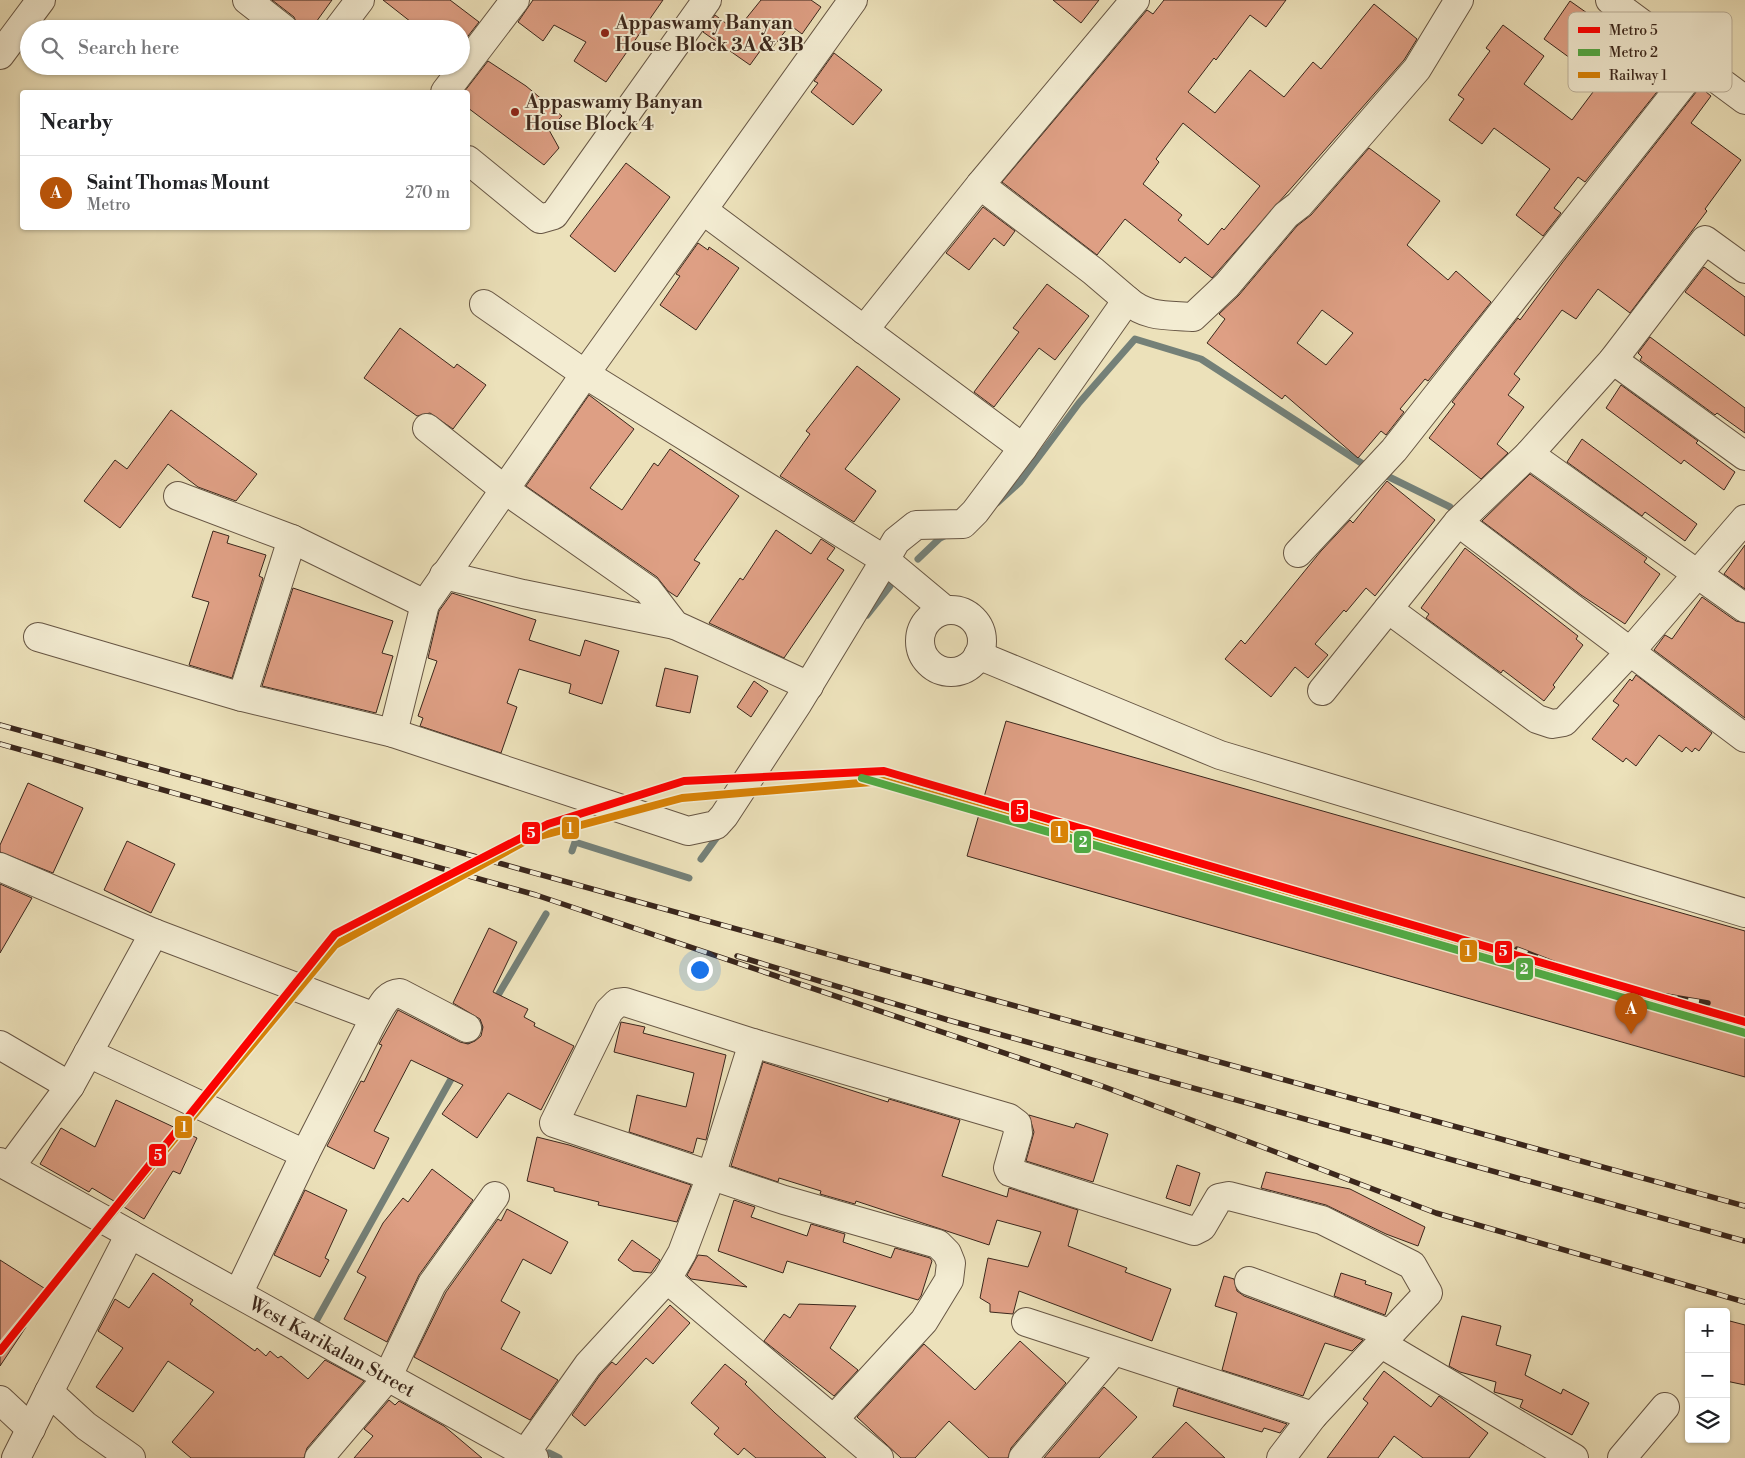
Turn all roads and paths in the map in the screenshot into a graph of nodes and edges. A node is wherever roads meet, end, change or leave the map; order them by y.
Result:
1 (41, 0) edge
2 (247, 0) edge
3 (360, 0) edge
4 (515, 0) edge
5 (707, 0) edge
6 (853, 0) edge
7 (1135, 0) edge
8 (1459, 0) edge
9 (1610, 0) edge
10 (1626, 12) edge
11 (26, 20) edge
12 (273, 20) edge
13 (345, 20) edge
14 (20, 28) edge
15 (0, 55) edge
16 (470, 59) edge
17 (458, 75) edge
18 (447, 90) edge
19 (1732, 91) edge
20 (1677, 92) edge
21 (1745, 100) edge
22 (470, 162) edge
23 (980, 185) junction
24 (704, 211) junction
25 (1745, 269) edge
26 (1127, 300) junction
27 (484, 304) dead end
28 (864, 330) junction
29 (1613, 360) junction
30 (585, 374) junction
31 (427, 428) dead end
32 (1023, 448) junction
33 (1529, 454) junction
34 (1745, 456) edge
35 (504, 489) junction
36 (178, 496) dead end
37 (1745, 519) edge
38 (1458, 522) junction
39 (292, 539) junction
40 (1298, 554) dead end
41 (885, 560) junction
42 (1698, 574) junction
43 (444, 575) junction
44 (425, 604) junction
45 (1745, 608) edge
46 (1388, 609) junction
47 (946, 610) junction
48 (675, 625) junction
49 (38, 637) dead end
50 (1629, 653) junction
51 (978, 655) junction
52 (809, 686) junction
53 (1322, 690) dead end
54 (242, 697) junction
55 (393, 733) junction
56 (1745, 738) edge
57 (0, 867) edge
58 (1745, 913) edge
59 (154, 933) junction
60 (375, 1018) junction
61 (468, 1028) dead end
62 (753, 1043) junction
63 (0, 1045) edge
64 (88, 1053) junction
65 (70, 1086) junction
66 (305, 1154) junction
67 (5, 1164) edge
68 (711, 1176) junction
69 (495, 1196) dead end
70 (130, 1234) junction
71 (667, 1279) junction
72 (1249, 1281) dead end
73 (239, 1292) junction
74 (1026, 1322) dead end
75 (1384, 1338) junction
76 (1113, 1352) junction
77 (387, 1378) junction
78 (49, 1392) junction
79 (0, 1400) edge
80 (1665, 1407) dead end
81 (1313, 1416) junction
82 (834, 1419) junction
83 (31, 1429) junction
84 (527, 1456) edge
85 (16, 1458) edge
86 (131, 1458) edge
87 (319, 1458) edge
88 (879, 1458) edge
89 (1024, 1458) edge
90 (1280, 1458) edge
91 (1574, 1458) edge
92 (1622, 1458) edge

1 - 11 street
2 - 12 street
3 - 13 street
4 - 16 street
5 - 22 street
6 - 24 street
7 - 23 street
8 - 26 street
9 - 10 street
14 - 15 street
17 - 18 street
19 - 21 street
20 - 40 street
23 - 26 street
23 - 28 street
24 - 28 street
24 - 30 street
25 - 29 street
26 - 32 street
27 - 30 street
28 - 32 street
29 - 33 street
29 - 34 street
30 - 35 street
30 - 41 street
31 - 35 street
32 - 41 street
33 - 38 street
33 - 42 street
35 - 43 street
35 - 48 street
36 - 39 street
37 - 42 street
38 - 46 street
38 - 50 street
39 - 44 street
39 - 54 street
41 - 47 street
41 - 52 street
42 - 45 street
42 - 50 street
43 - 44 street
43 - 48 street
44 - 55 street
46 - 50 street
46 - 53 street
47 - 51 street
47 - 51 street
48 - 52 street
49 - 54 street
50 - 56 street
51 - 58 street
52 - 55 street
54 - 55 street
57 - 59 street
59 - 60 street
59 - 64 street
60 - 61 street
60 - 66 street
62 - 68 street
62 - 68 street
62 - 75 street
63 - 65 street
64 - 65 street
64 - 66 street
65 - 67 street
66 - 73 street
67 - 70 street, West Karikalan Street
68 - 71 street
68 - 82 street
69 - 77 street
70 - 73 street, West Karikalan Street
70 - 78 street
71 - 82 street
71 - 84 street
72 - 75 street
73 - 77 street, West Karikalan Street
74 - 76 street
75 - 81 street
75 - 91 street
76 - 81 street
76 - 89 street
77 - 84 street, West Karikalan Street
77 - 87 street
78 - 83 street
78 - 86 street
79 - 83 street
80 - 92 street
81 - 90 street
82 - 88 street
83 - 85 street

